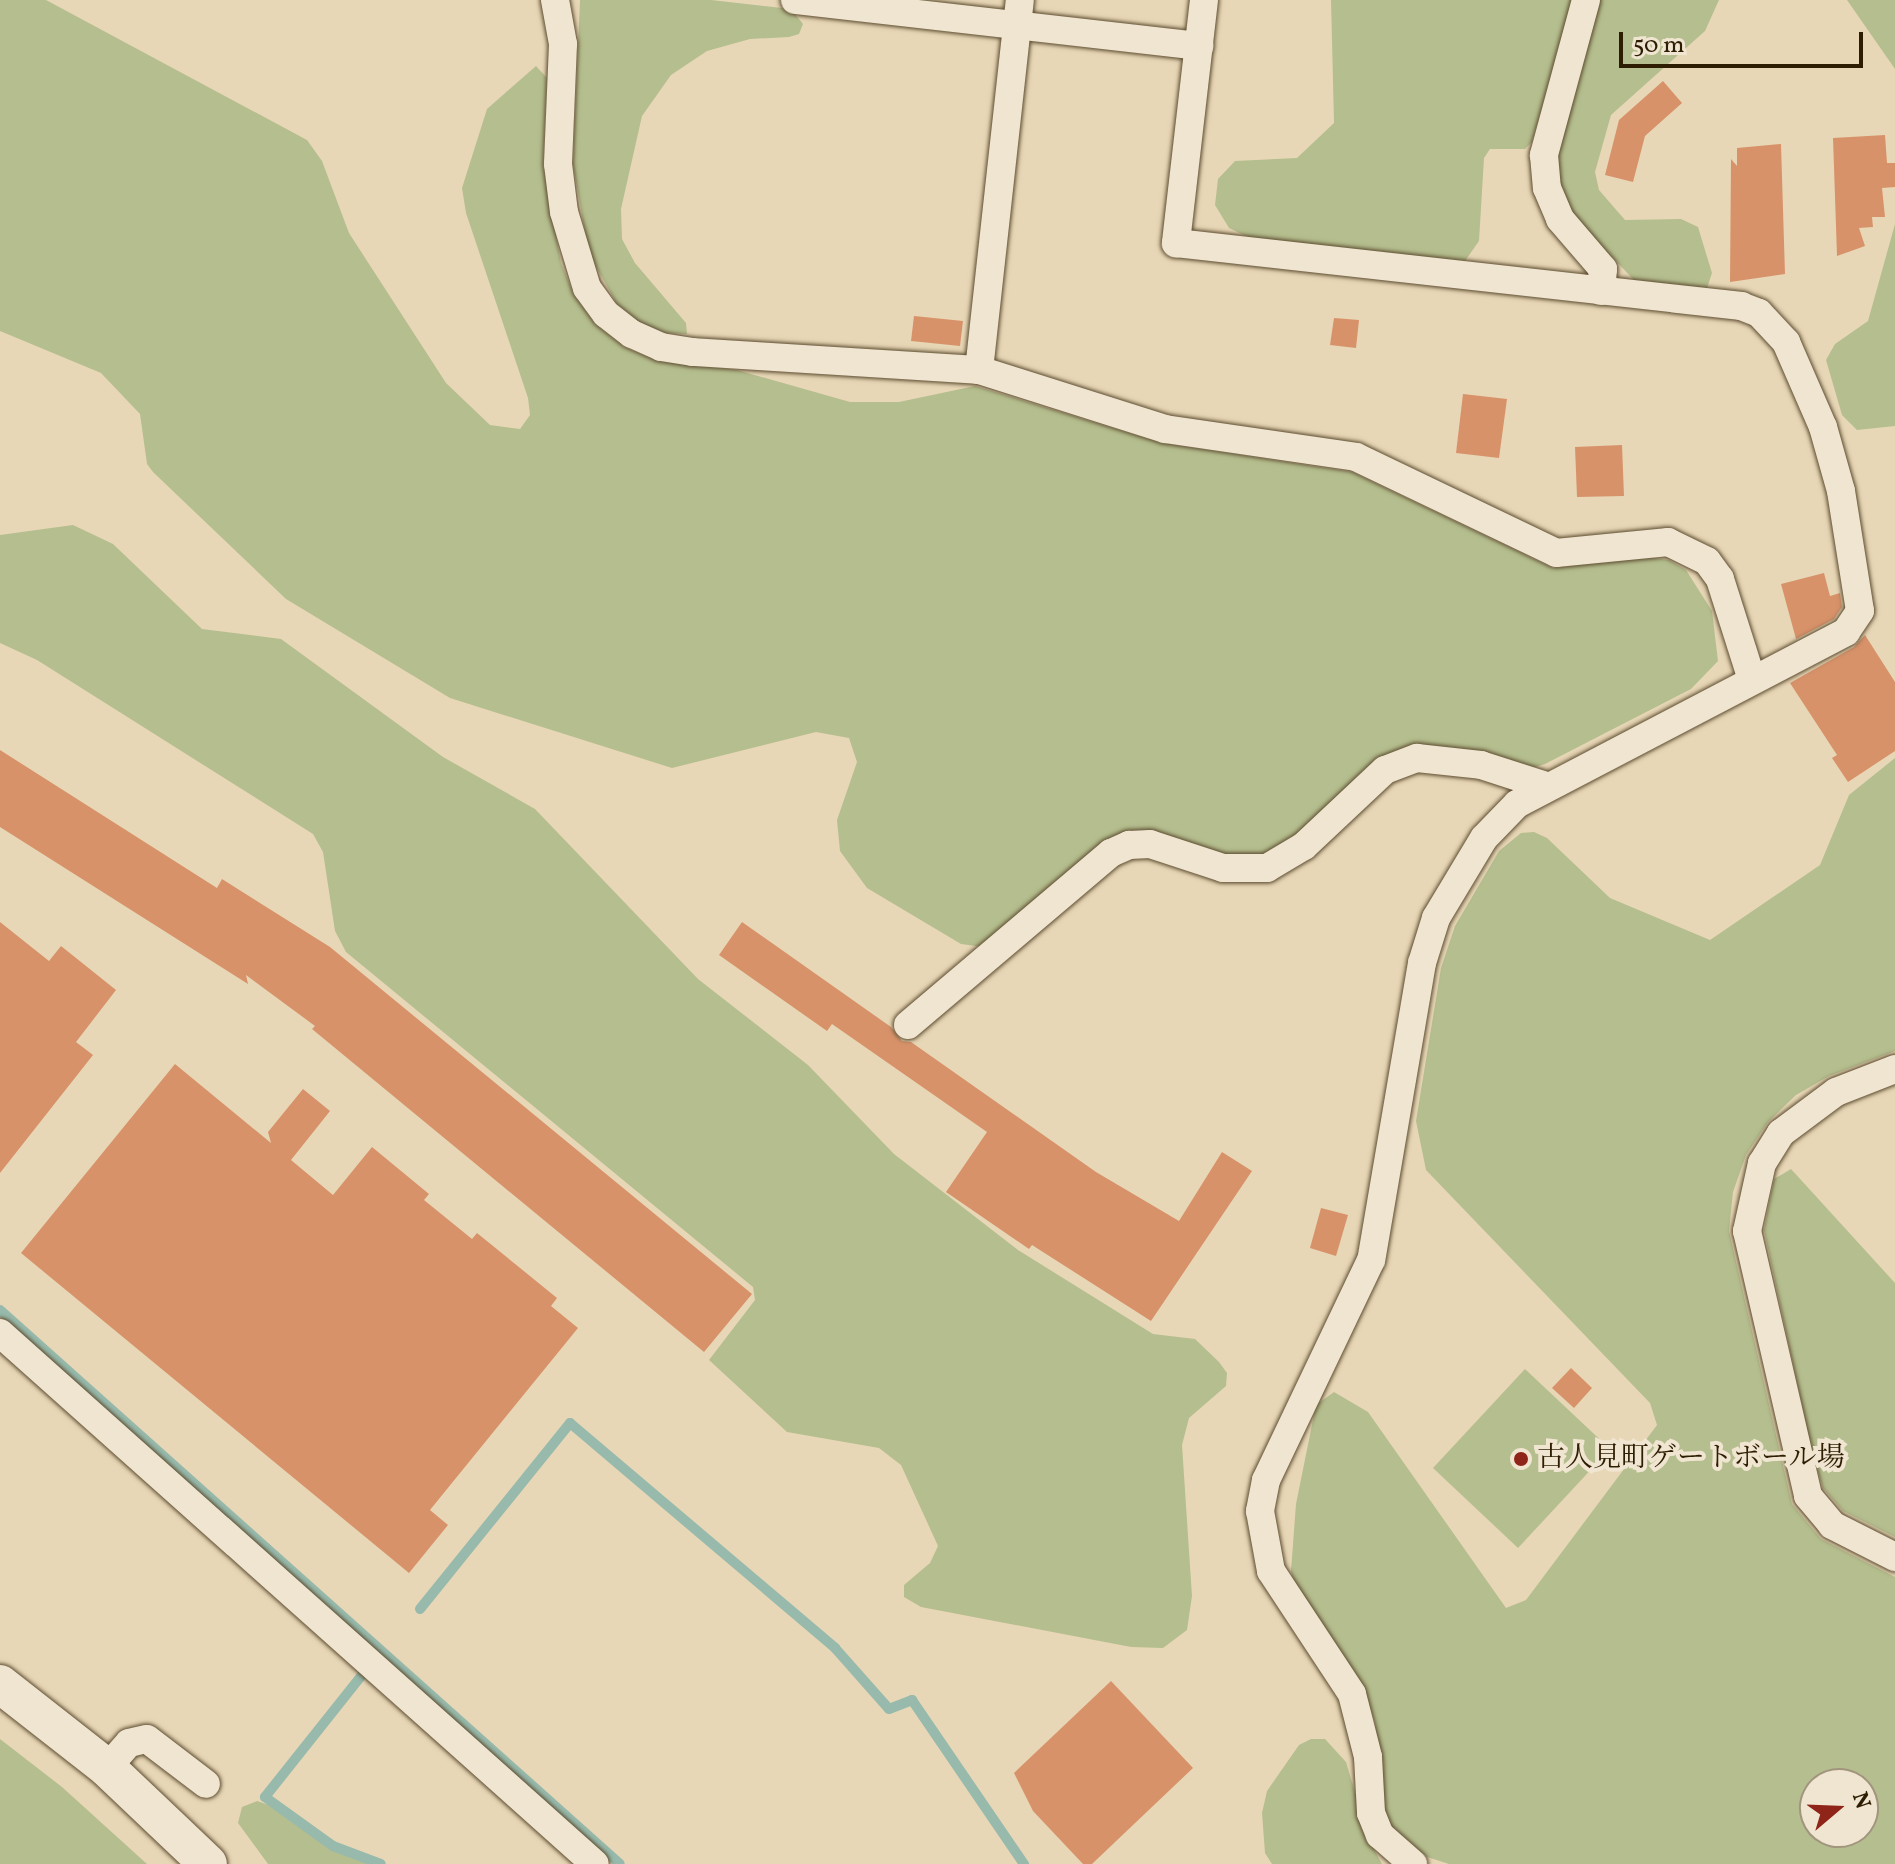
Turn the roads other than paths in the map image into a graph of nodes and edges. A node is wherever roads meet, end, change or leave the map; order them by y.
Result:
1 (555, 0) edge
2 (795, 0) edge
3 (1204, 0) edge
4 (1586, 0) edge
5 (1019, 13) edge
6 (1199, 46) junction
7 (1601, 291) junction
8 (979, 370) junction
9 (1752, 680) junction
10 (1546, 786) junction
11 (908, 1025) dead end
12 (1895, 1069) edge
13 (0, 1333) edge
14 (1895, 1557) edge
15 (0, 1684) edge
16 (107, 1768) junction
17 (206, 1784) dead end
18 (208, 1864) edge
19 (595, 1864) edge
20 (1413, 1864) edge

1 - 8 street
2 - 5 street
3 - 6 street
4 - 7 street
5 - 6 street
5 - 8 street
6 - 7 street
7 - 9 street
8 - 9 street
9 - 10 street
10 - 11 street
10 - 20 street
12 - 14 street
13 - 19 street
15 - 16 street
16 - 17 street
16 - 18 street

